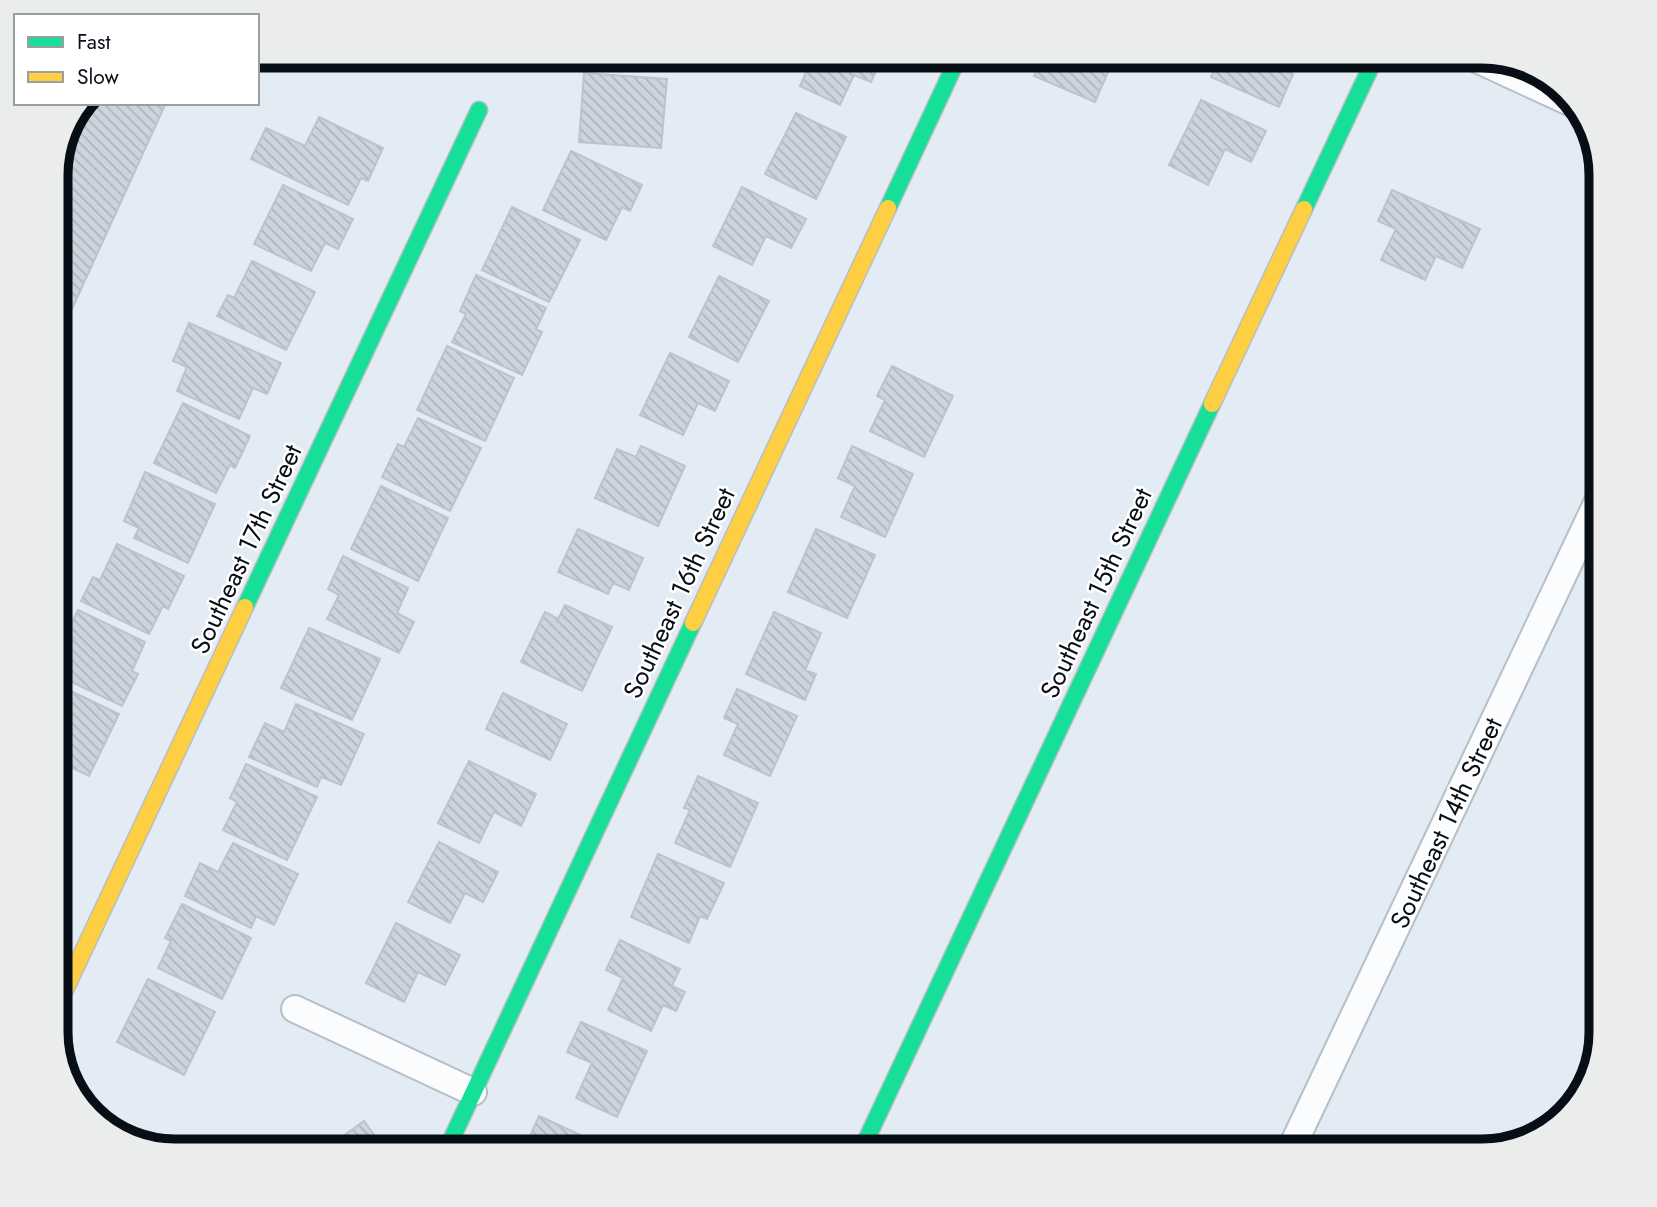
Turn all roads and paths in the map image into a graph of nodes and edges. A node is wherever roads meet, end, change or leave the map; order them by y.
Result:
1 (953, 68) edge
2 (1370, 68) edge
3 (1501, 70) edge
4 (1550, 93) edge
5 (479, 110) dead end
6 (1589, 520) edge
7 (68, 983) edge
8 (295, 1009) dead end
9 (473, 1093) junction
10 (452, 1139) edge
11 (867, 1139) edge
12 (1296, 1139) edge

1 - 9 street, Southeast 16th Street
2 - 11 street, Southeast 15th Street
3 - 4 street
5 - 7 street, Southeast 17th Street
6 - 12 street, Southeast 14th Street
8 - 9 street
9 - 10 street, Southeast 16th Street

